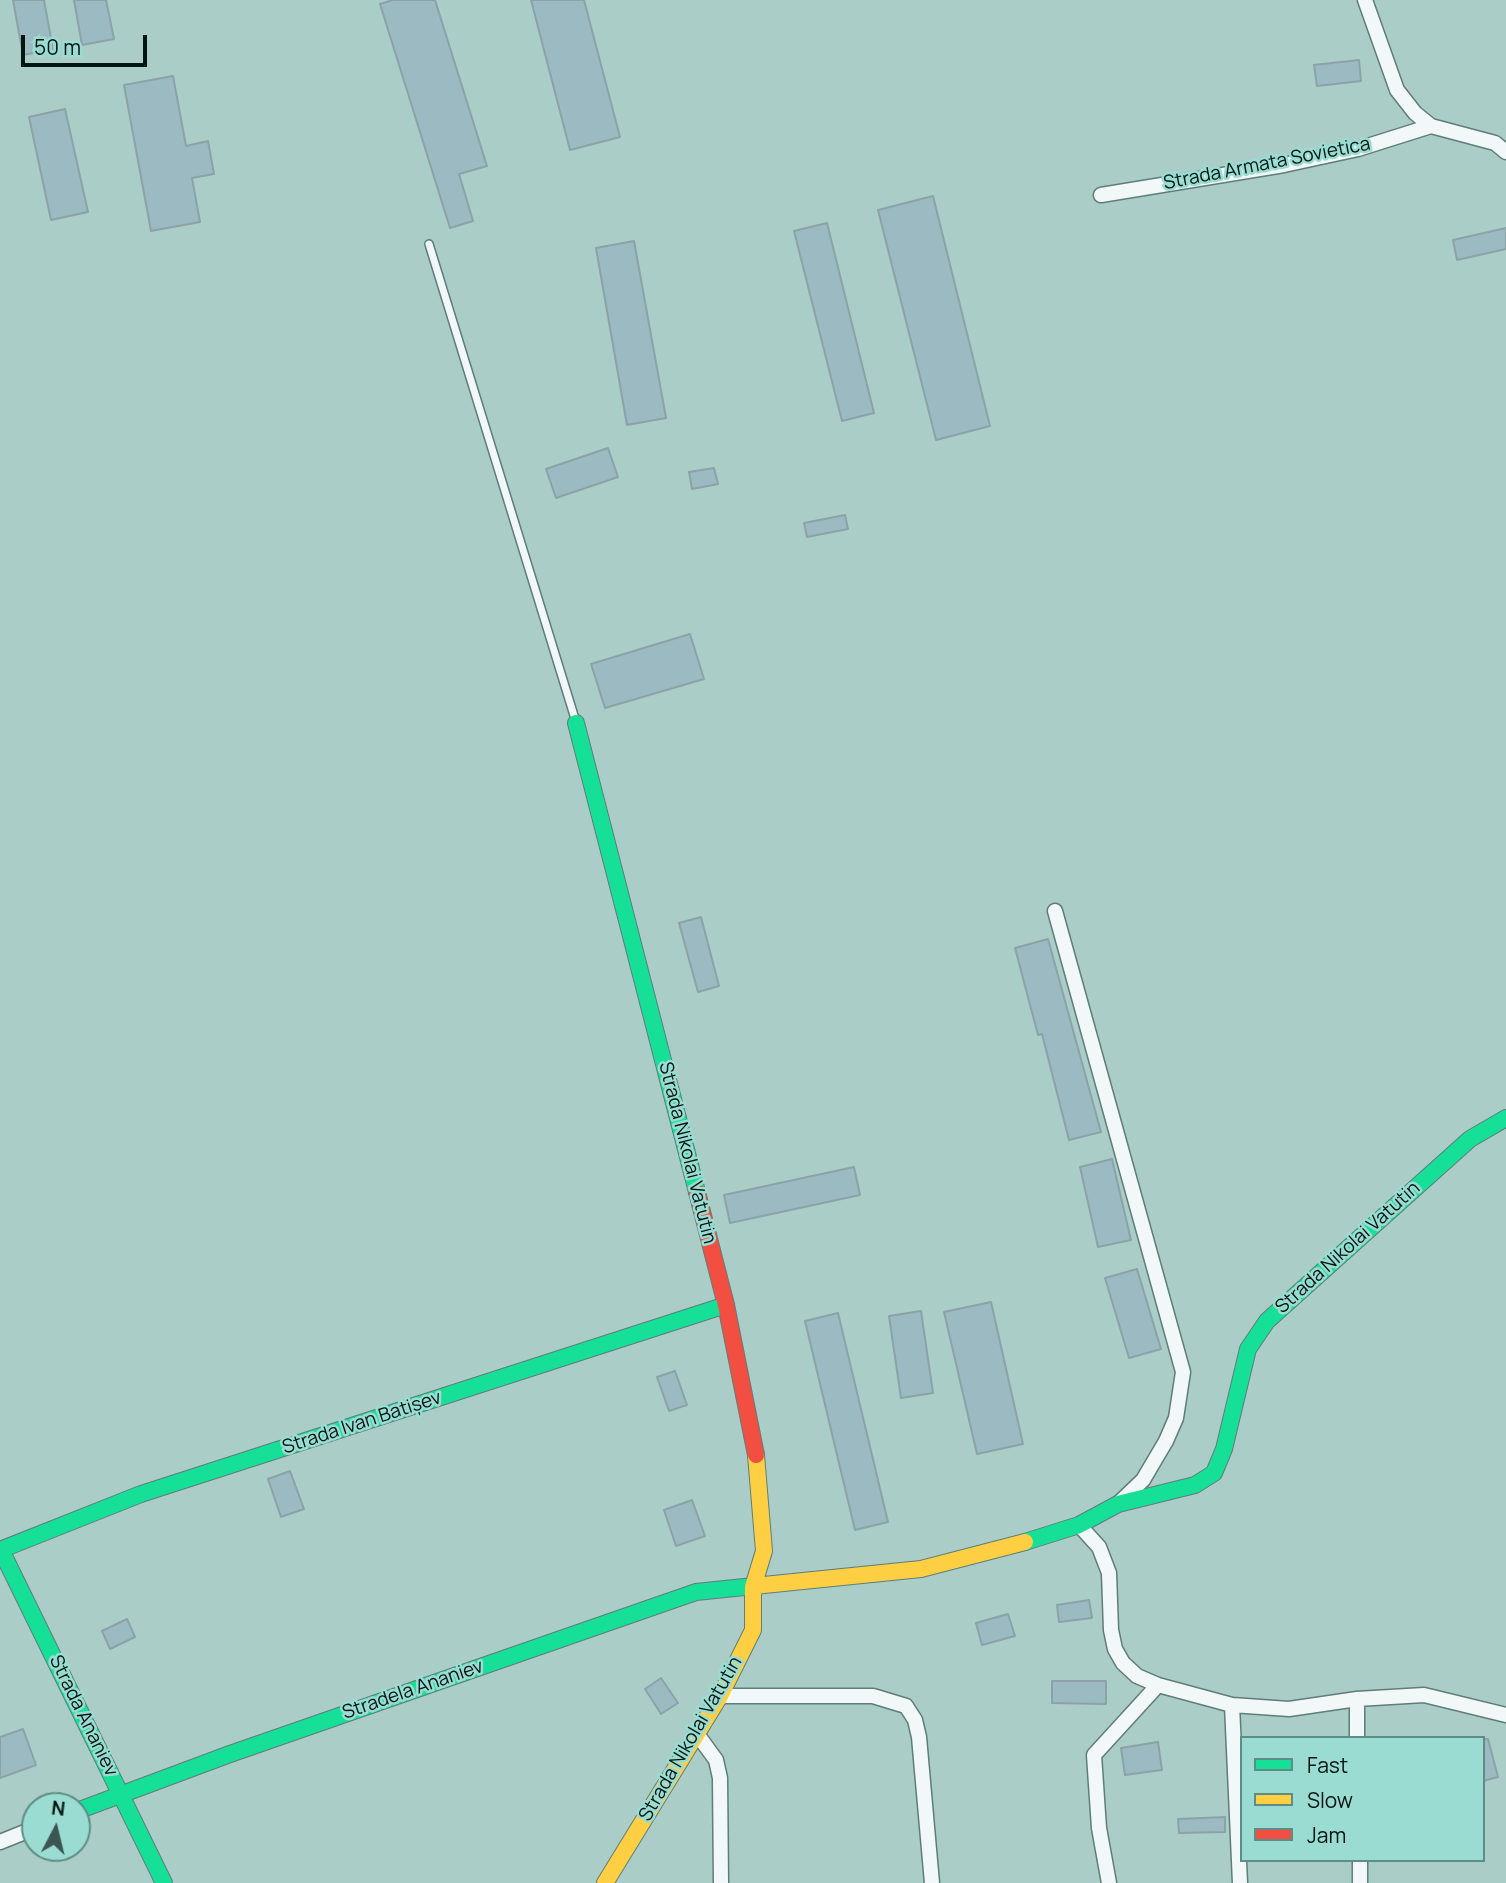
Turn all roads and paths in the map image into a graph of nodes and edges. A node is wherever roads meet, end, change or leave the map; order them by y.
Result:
1 (1366, 0) edge
2 (1432, 126) junction
3 (1506, 152) edge
4 (1101, 195) dead end
5 (429, 244) dead end
6 (576, 723) joint
7 (1055, 911) dead end
8 (1506, 1118) edge
9 (726, 1305) junction
10 (1118, 1504) junction
11 (1079, 1525) junction
12 (0, 1550) edge
13 (753, 1587) junction
14 (1158, 1685) junction
15 (720, 1696) junction
16 (1357, 1699) junction
17 (1232, 1705) junction
18 (1506, 1716) edge
19 (696, 1734) junction
20 (1357, 1736) edge
21 (121, 1792) junction
22 (91, 1805) edge
23 (21, 1834) edge
24 (0, 1842) edge
25 (1360, 1862) edge
26 (164, 1883) edge
27 (605, 1883) edge
28 (721, 1883) edge
29 (932, 1883) edge
30 (1109, 1883) edge
31 (1240, 1883) edge
32 (1360, 1883) edge

1 - 2 street
2 - 3 street
2 - 4 street, Strada Armata Sovietica
5 - 6 lane
6 - 9 street, Strada Nikolai Vatutin
7 - 10 street
8 - 10 street, Strada Nikolai Vatutin
9 - 12 street, Strada Ivan Batișev
9 - 13 street, Strada Nikolai Vatutin
10 - 11 street, Strada Nikolai Vatutin
11 - 13 street, Strada Nikolai Vatutin
11 - 14 street
12 - 21 street, Strada Ananiev
13 - 15 street, Strada Nikolai Vatutin
13 - 21 street, Stradela Ananiev
14 - 17 street
14 - 30 street
15 - 19 street, Strada Nikolai Vatutin
15 - 29 street
16 - 17 street
16 - 18 street
16 - 20 street
17 - 31 street
19 - 27 street, Strada Nikolai Vatutin
19 - 28 street
21 - 22 street, Stradela Ananiev
21 - 26 street, Strada Ananiev
23 - 24 street
25 - 32 street

